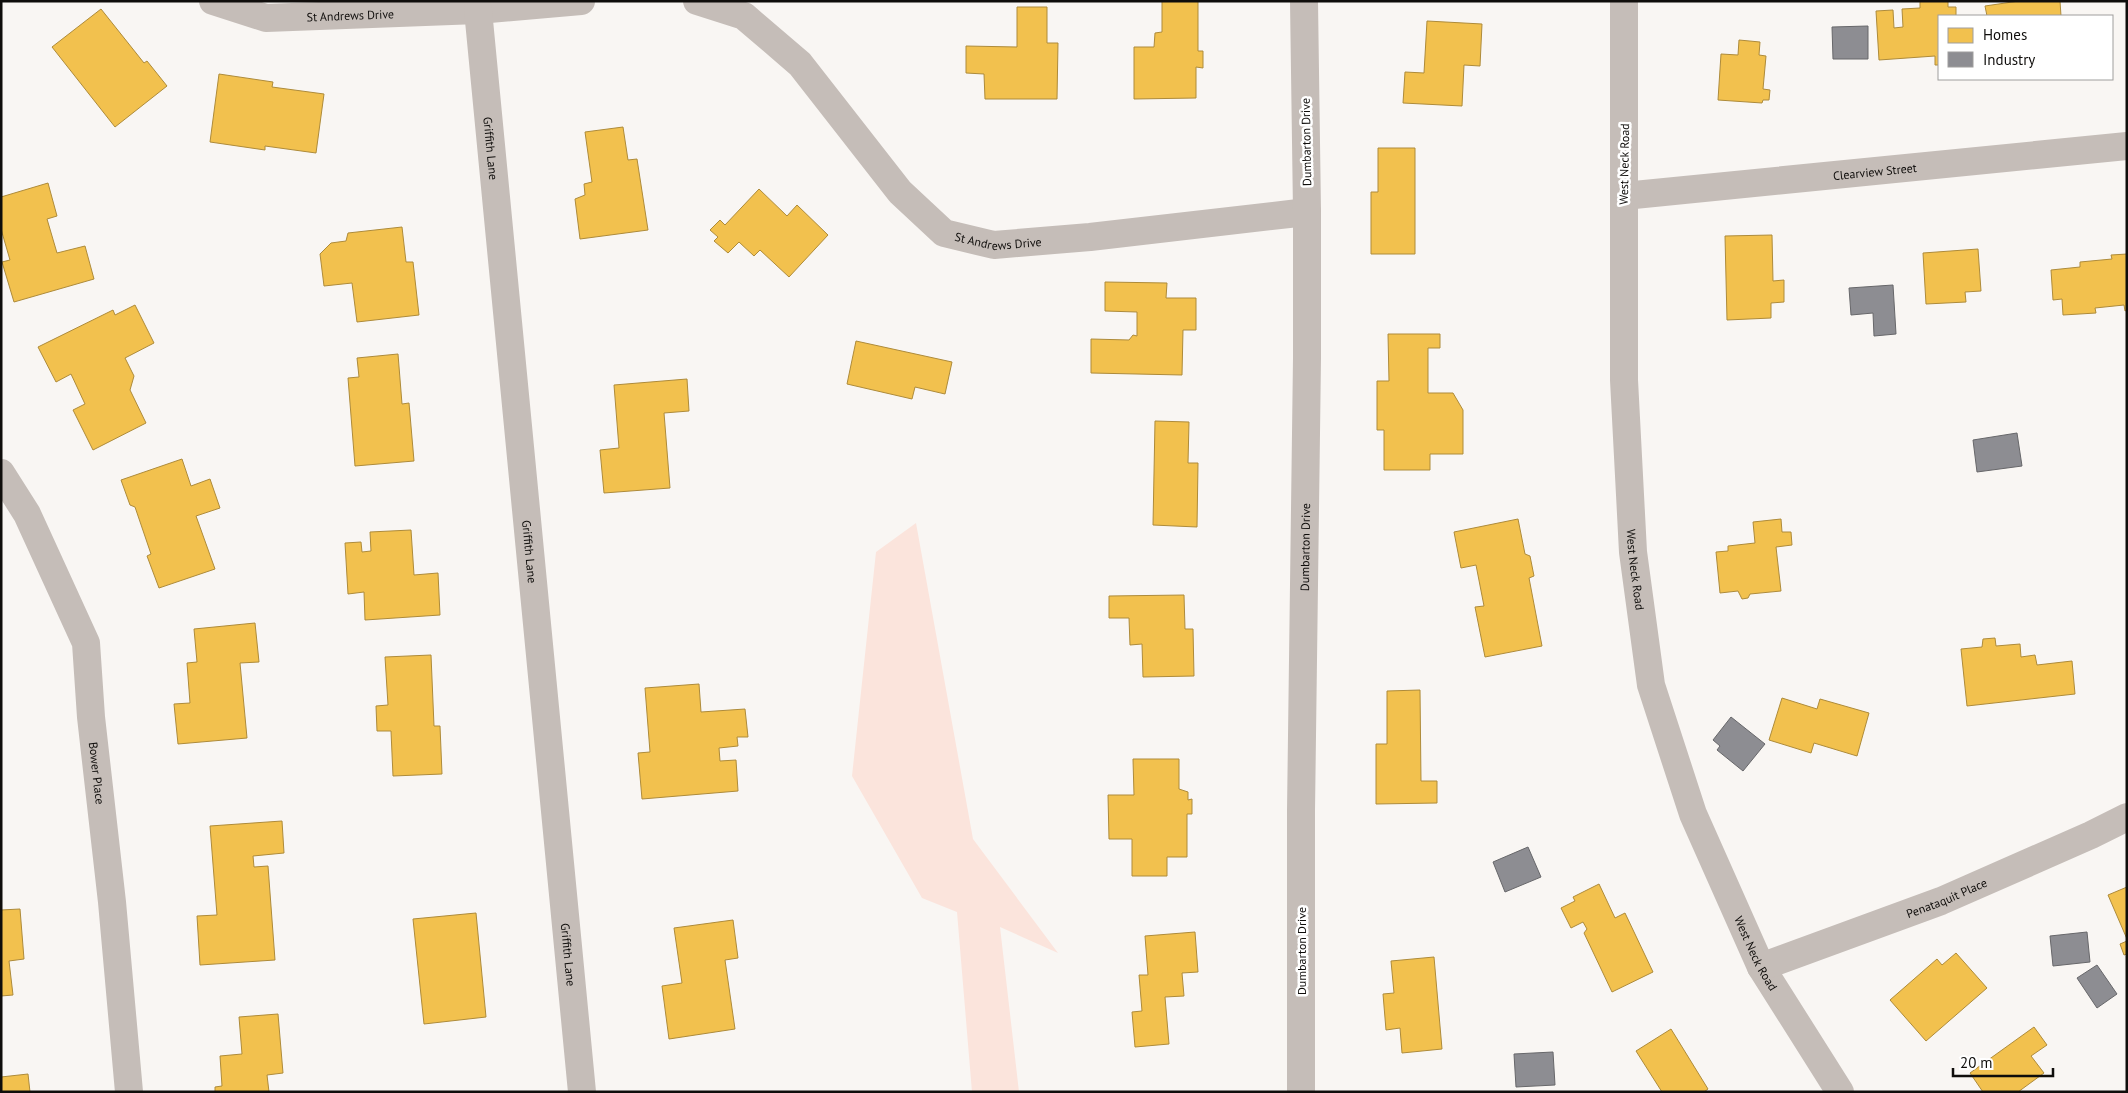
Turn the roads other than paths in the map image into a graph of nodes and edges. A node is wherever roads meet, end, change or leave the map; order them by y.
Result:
1 (213, 1) edge
2 (580, 1) edge
3 (696, 1) edge
4 (1304, 1) edge
5 (1624, 1) edge
6 (478, 10) junction
7 (2127, 146) edge
8 (1624, 196) junction
9 (1307, 212) junction
10 (1, 473) edge
11 (2127, 817) edge
12 (1762, 967) junction
13 (129, 1092) edge
14 (582, 1092) edge
15 (1301, 1092) edge
16 (1840, 1092) edge

1 - 6 street, St Andrews Drive
2 - 6 street, St Andrews Drive
3 - 9 street, St Andrews Drive
4 - 9 street, Dumbarton Drive
5 - 8 street, West Neck Road
6 - 14 street, Griffith Lane
7 - 8 street, Clearview Street
8 - 12 street, West Neck Road
9 - 15 street, Dumbarton Drive
10 - 13 street, Bower Place
11 - 12 street, Penataquit Place
12 - 16 street, West Neck Road

